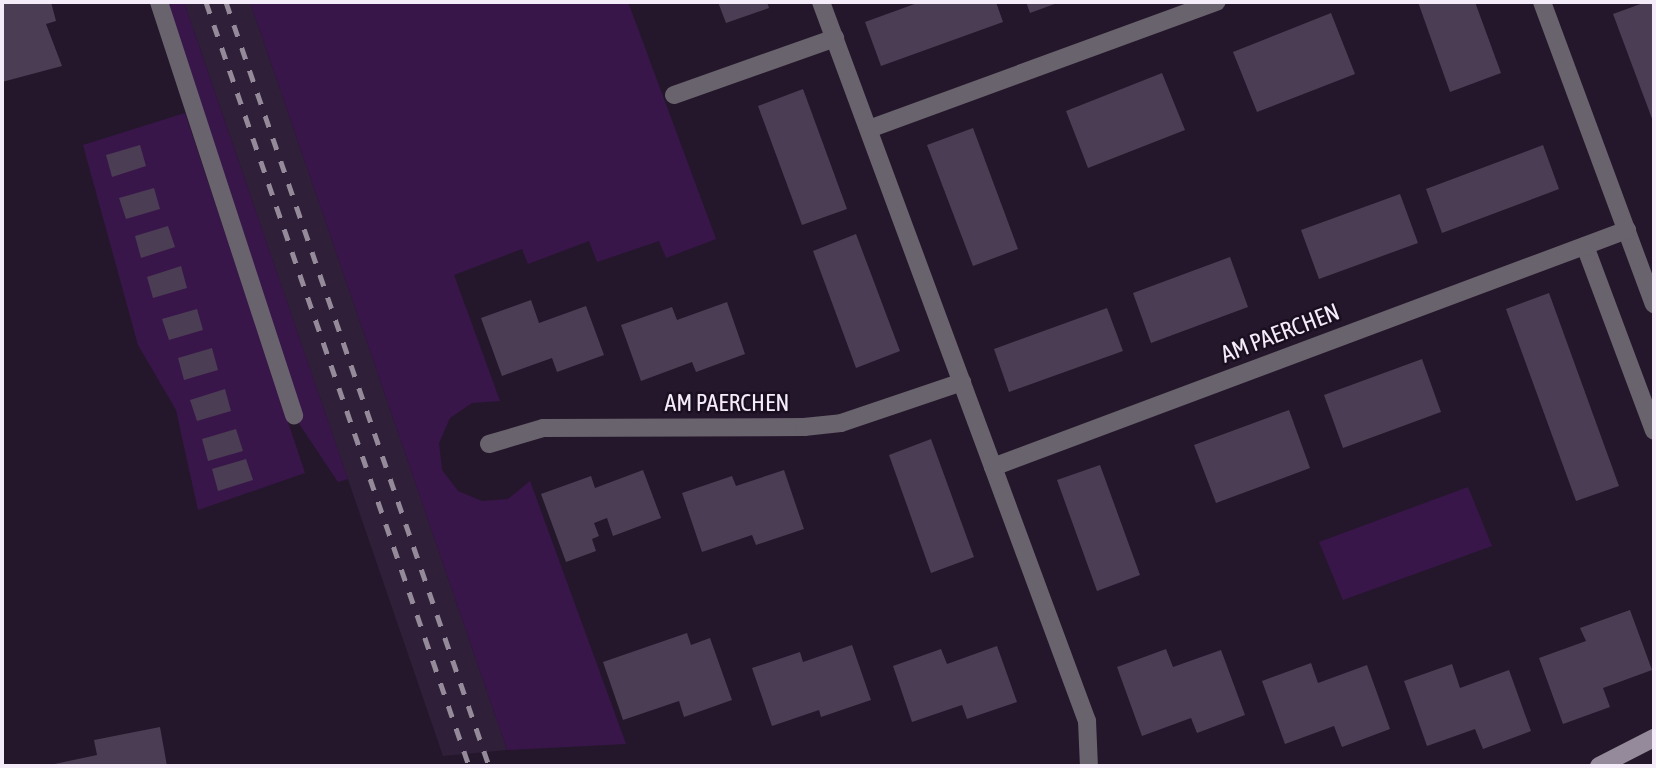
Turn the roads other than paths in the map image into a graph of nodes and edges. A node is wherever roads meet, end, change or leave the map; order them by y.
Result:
1 (159, 2) edge
2 (821, 2) edge
3 (1216, 2) edge
4 (1542, 2) edge
5 (835, 38) junction
6 (674, 95) dead end
7 (869, 129) junction
8 (1627, 230) junction
9 (1585, 246) junction
10 (1654, 304) edge
11 (962, 382) junction
12 (294, 416) dead end
13 (1654, 431) edge
14 (488, 444) dead end
15 (993, 467) junction
16 (1654, 738) edge
17 (1089, 766) edge
18 (1599, 766) edge

1 - 12 street
2 - 5 street
3 - 7 street
4 - 8 street
5 - 6 street
5 - 7 street
7 - 11 street
8 - 9 street, AM PAERCHEN
8 - 10 street
9 - 13 street
9 - 15 street, AM PAERCHEN
11 - 14 street, AM PAERCHEN
11 - 15 street
15 - 17 street
16 - 18 main road

